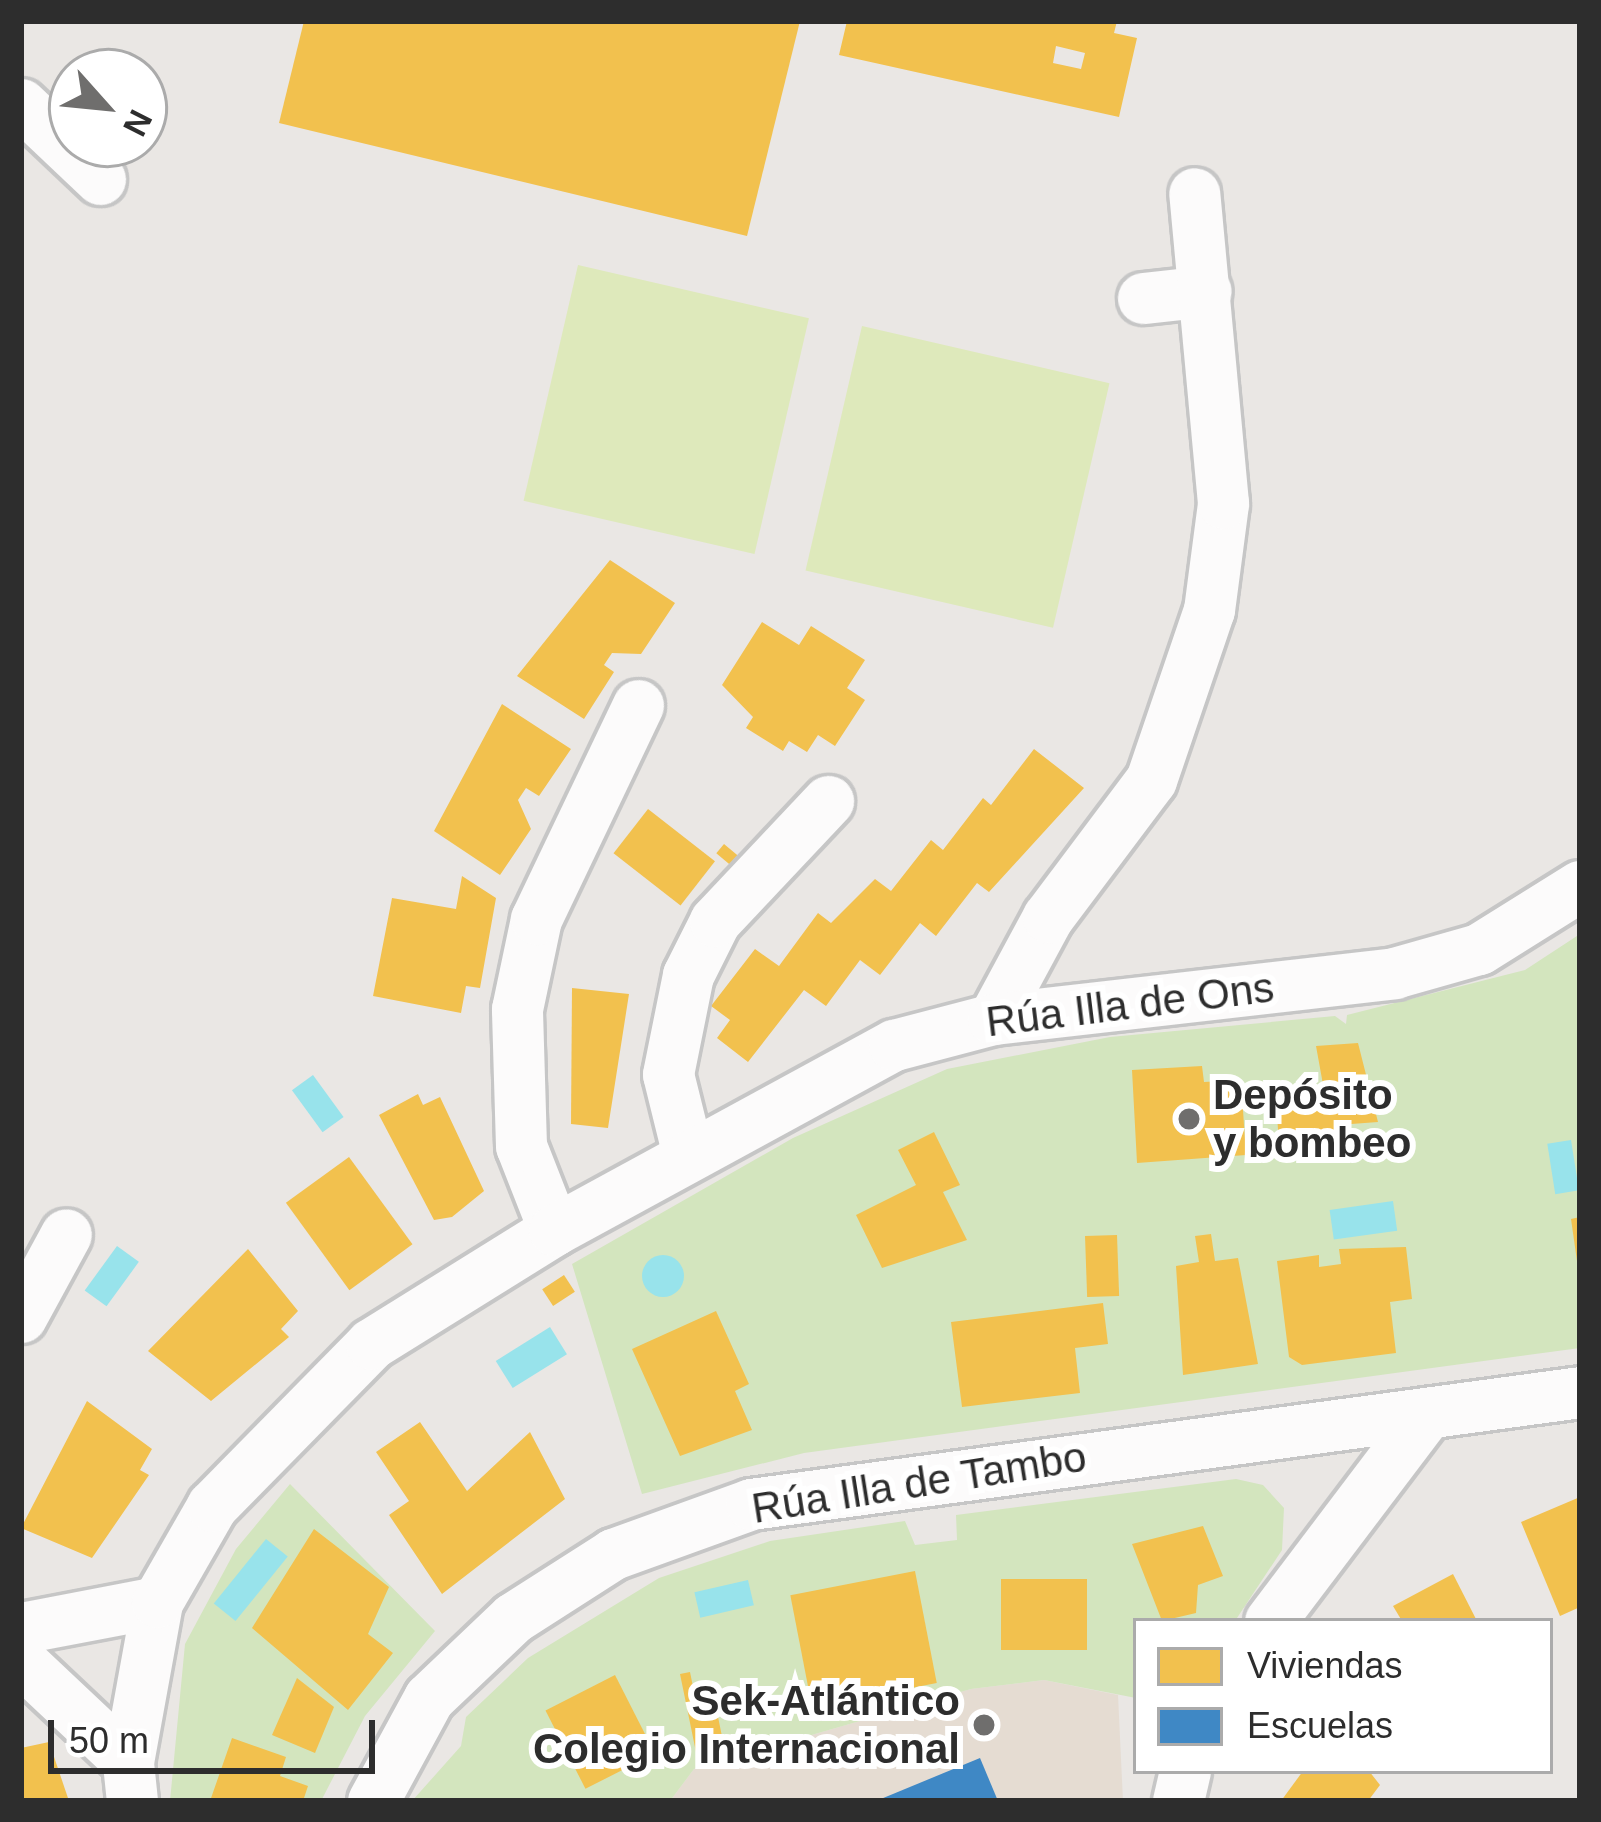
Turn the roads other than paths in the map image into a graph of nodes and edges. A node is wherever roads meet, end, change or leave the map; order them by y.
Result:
1 (21, 104) edge
2 (100, 179) dead end
3 (1194, 193) dead end
4 (1206, 291) junction
5 (1143, 298) dead end
6 (638, 705) dead end
7 (829, 801) dead end
8 (1580, 886) edge
9 (993, 1019) junction
10 (688, 1156) junction
11 (554, 1230) junction
12 (66, 1234) dead end
13 (21, 1317) edge
14 (1580, 1392) edge
15 (1426, 1415) junction
16 (157, 1602) junction
17 (1272, 1618) edge
18 (21, 1628) edge
19 (21, 1661) edge
20 (130, 1782) edge
21 (373, 1801) edge

1 - 2 street
3 - 4 street
4 - 5 street
4 - 9 street
6 - 11 street
7 - 10 street
8 - 9 street, Rúa Illa de Ons
9 - 10 street, Rúa Illa de Ons
10 - 11 street, Rúa Illa de Ons
11 - 16 street, Rúa Illa de Ons
12 - 13 street
14 - 15 street, Rúa Illa de Tambo
15 - 17 street
15 - 21 street, Rúa Illa de Tambo
16 - 18 street
16 - 20 street, Rúa Illa de Ons
19 - 20 street

